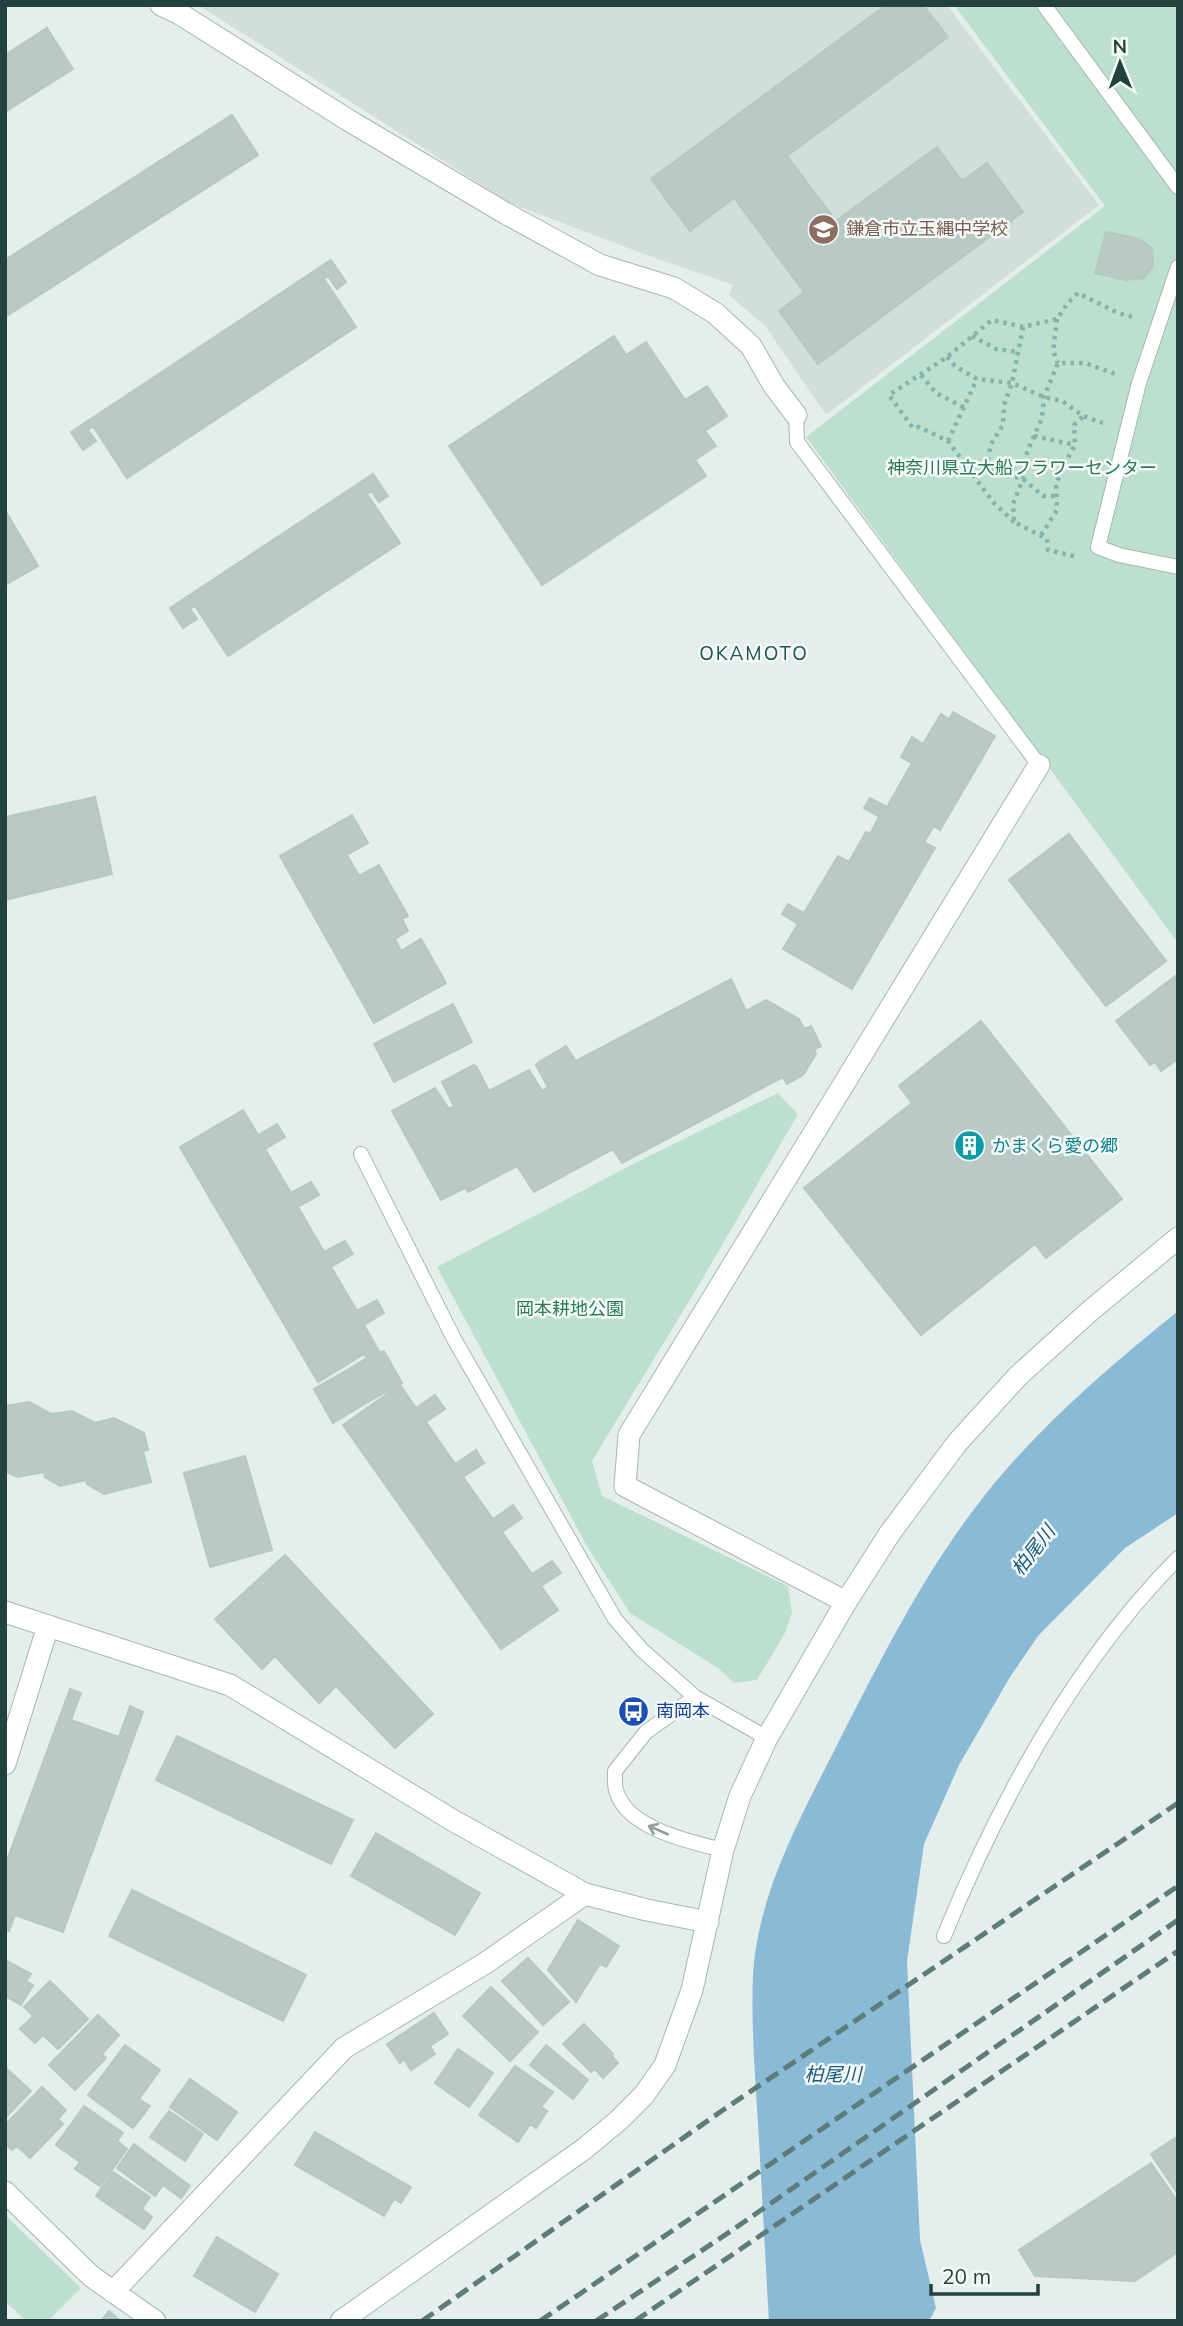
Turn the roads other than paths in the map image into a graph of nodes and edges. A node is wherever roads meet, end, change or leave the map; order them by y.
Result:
1 (161, 5) edge
2 (1044, 5) edge
3 (1178, 187) edge
4 (1178, 267) edge
5 (796, 415) joint
6 (1178, 567) edge
7 (1039, 765) joint
8 (361, 1154) dead end
9 (1178, 1238) edge
10 (1178, 1558) edge
11 (846, 1602) junction
12 (5, 1612) edge
13 (48, 1626) junction
14 (695, 1697) junction
15 (11, 1727) edge
16 (767, 1738) junction
17 (5, 1764) edge
18 (723, 1850) junction
19 (585, 1894) junction
20 (709, 1922) junction
21 (944, 1936) dead end
22 (5, 2192) edge
23 (113, 2292) junction
24 (155, 2321) edge
25 (341, 2321) edge

1 - 5 street
2 - 3 lane
4 - 6 lane
5 - 7 lane
7 - 11 street
8 - 14 lane
9 - 11 street
10 - 21 lane
11 - 16 street
12 - 13 street
13 - 15 street
13 - 19 street
14 - 16 lane
18 -> 14 lane
15 - 17 street
16 - 18 street
18 - 20 street
19 - 20 street
19 - 23 street
20 - 25 street
22 - 23 street
23 - 24 street

